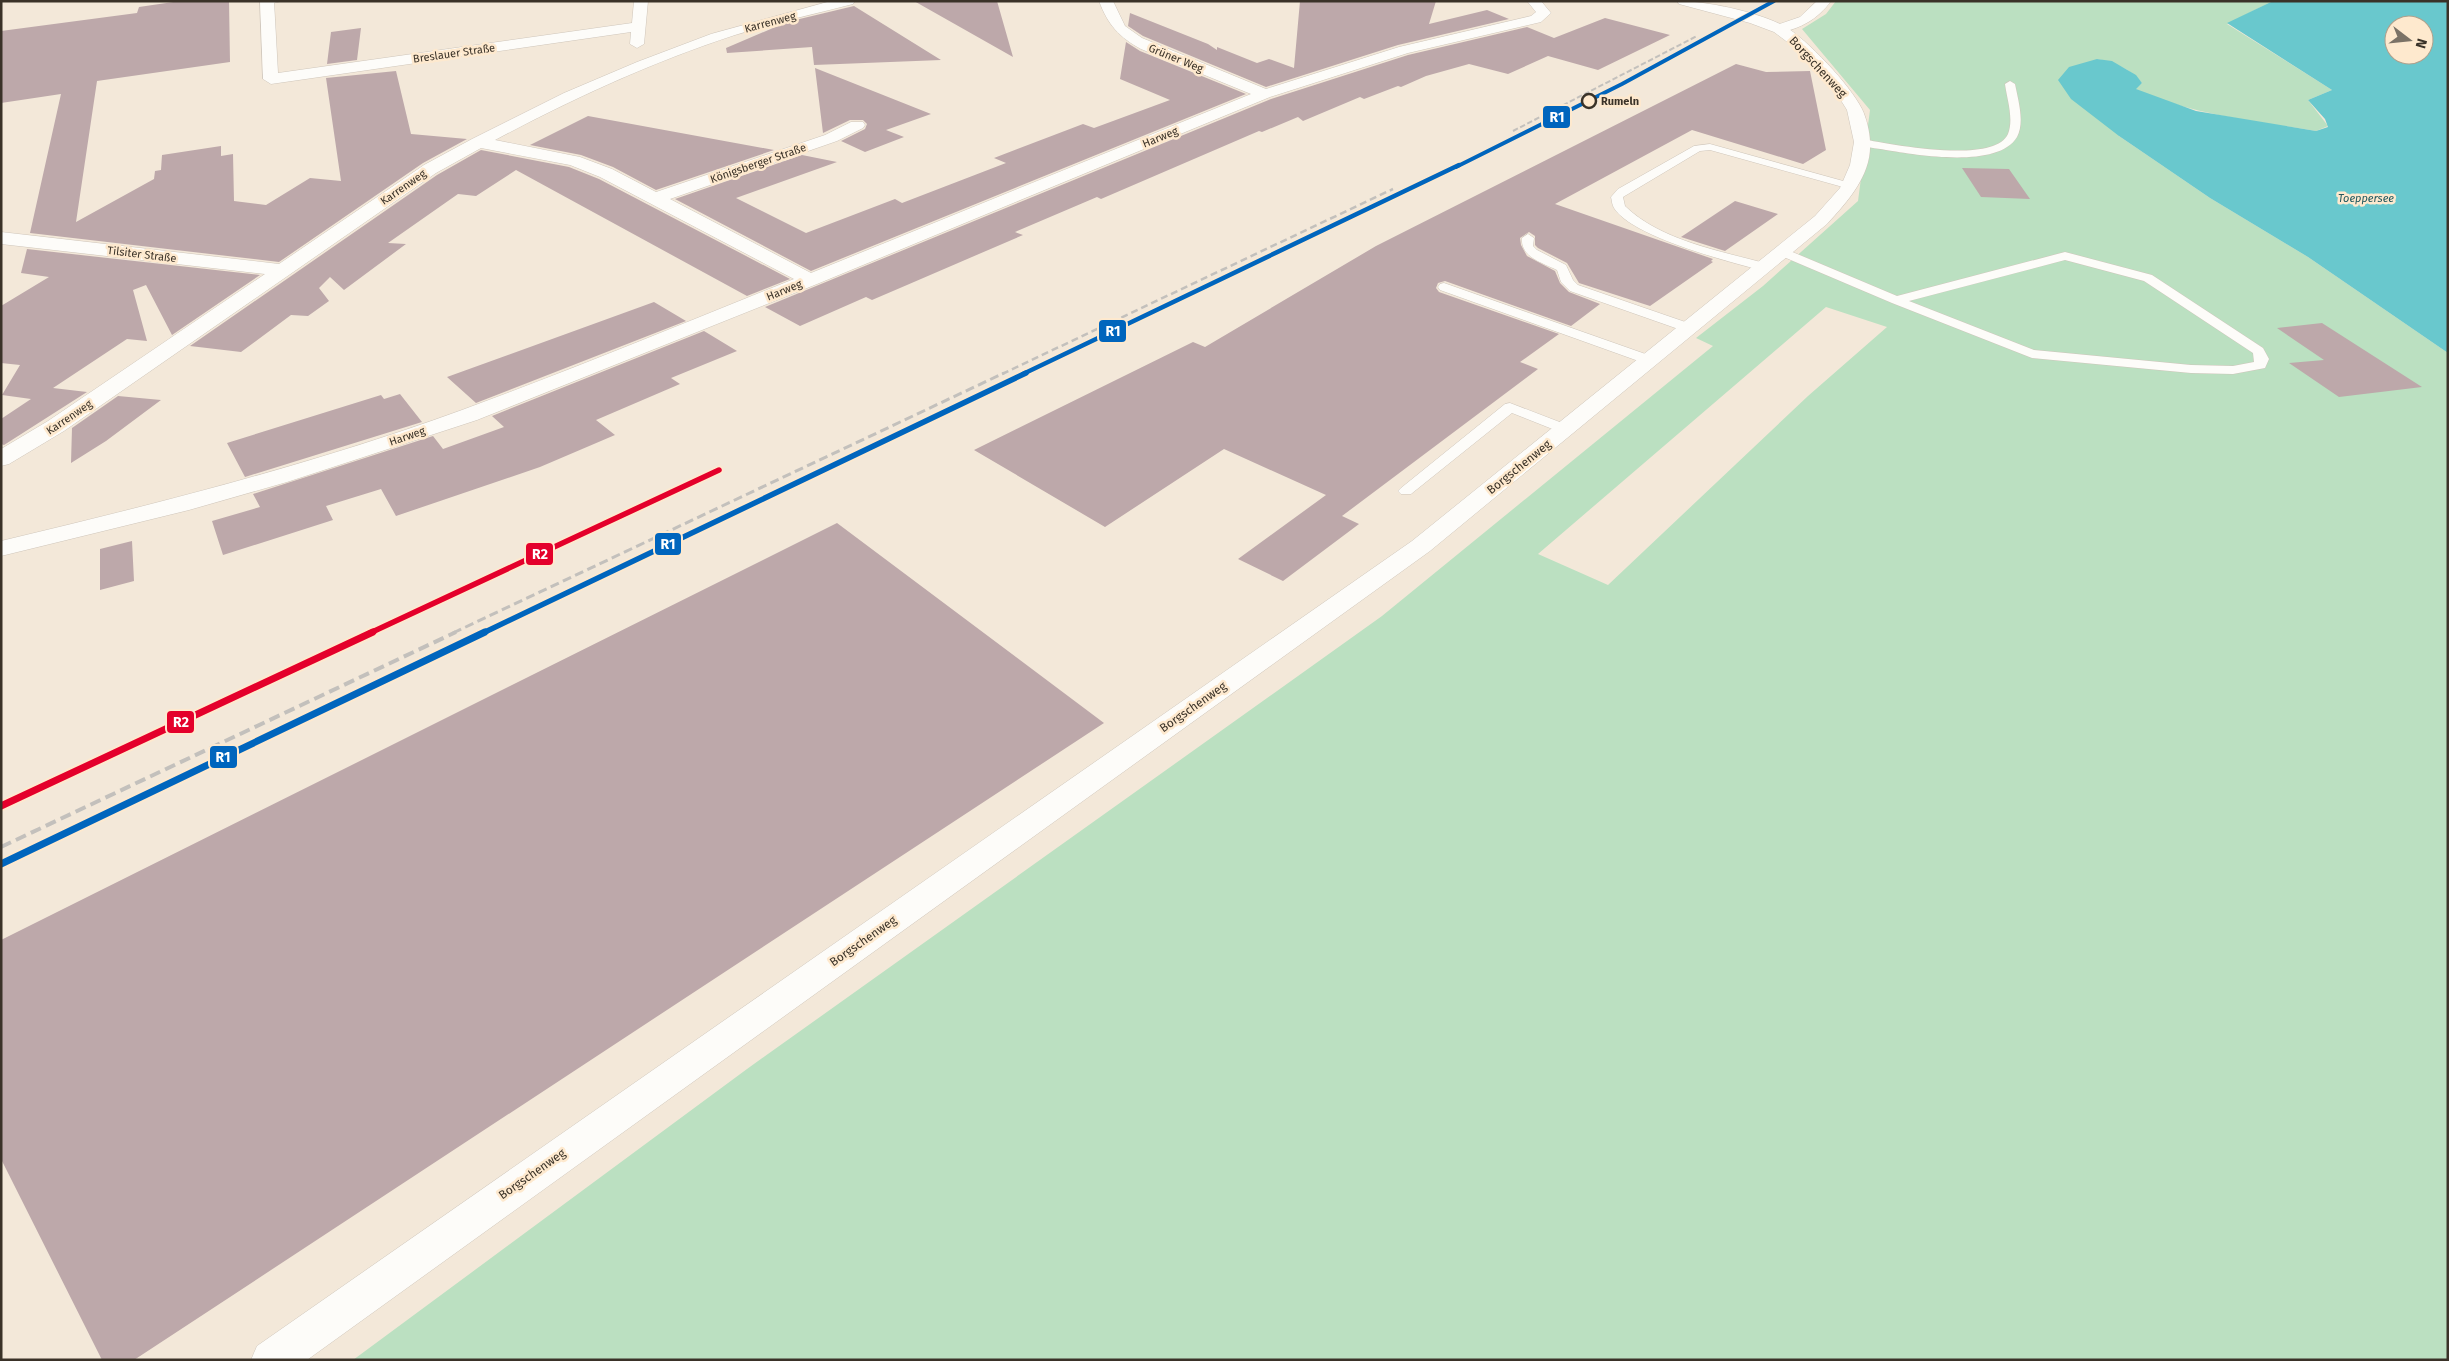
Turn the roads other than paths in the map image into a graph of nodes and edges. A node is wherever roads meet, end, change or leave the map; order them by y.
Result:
1 (641, 1) edge
2 (848, 1) edge
3 (1106, 1) edge
4 (1534, 1) edge
5 (1684, 1) edge
6 (1824, 1) edge
7 (271, 2) edge
8 (637, 27) junction
9 (1779, 29) junction
10 (672, 53) junction
11 (2010, 84) dead end
12 (1265, 94) junction
13 (857, 125) dead end
14 (478, 142) junction
15 (1862, 142) junction
16 (1850, 186) junction
17 (658, 198) junction
18 (1, 238) edge
19 (1528, 238) dead end
20 (1783, 252) junction
21 (1764, 267) junction
22 (282, 270) junction
23 (810, 280) junction
24 (1444, 287) dead end
25 (1896, 300) junction
26 (1689, 328) junction
27 (1649, 360) junction
28 (1565, 429) junction
29 (1, 459) edge
30 (1406, 491) dead end
31 (1, 549) edge
32 (272, 1360) edge

1 - 8 street
2 - 10 street, Karrenweg
3 - 12 street, Grüner Weg
4 - 12 street, Harweg
5 - 9 street, Borgschenweg
6 - 9 street
7 - 8 street, Breslauer Straße
8 - 10 street
9 - 15 street, Borgschenweg
10 - 14 street, Karrenweg
11 - 15 lane
12 - 23 street, Harweg
13 - 17 street, Königsberger Straße
14 - 17 street
14 - 22 street, Karrenweg
15 - 16 street, Borgschenweg
16 - 20 street, Borgschenweg
16 - 21 lane
17 - 23 street
18 - 22 street, Tilsiter Straße
19 - 26 lane
20 - 21 street, Borgschenweg
20 - 25 lane
21 - 26 street, Borgschenweg
22 - 29 street, Karrenweg
23 - 31 street, Harweg
24 - 27 lane
25 - 25 lane
26 - 27 street, Borgschenweg
27 - 28 street, Borgschenweg
28 - 30 lane
28 - 32 street, Borgschenweg

